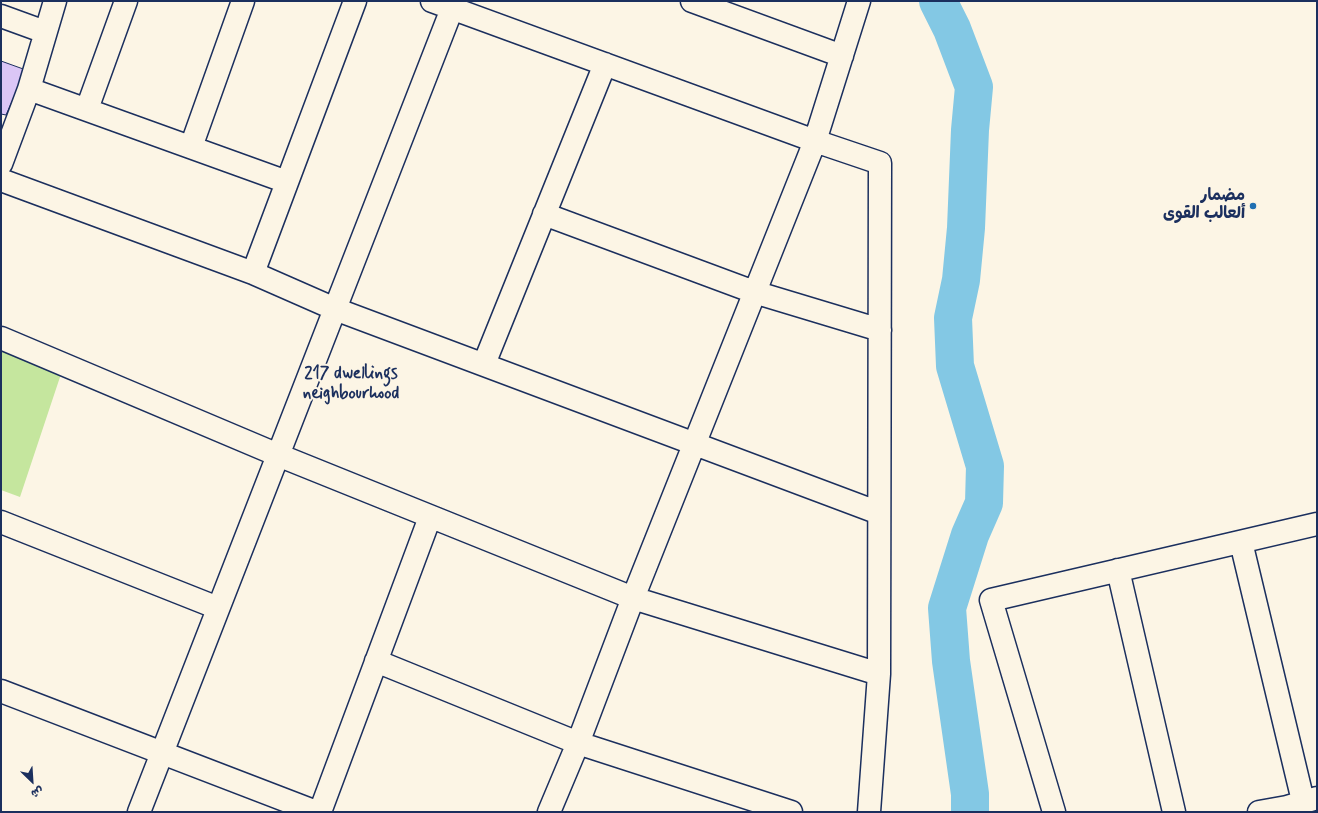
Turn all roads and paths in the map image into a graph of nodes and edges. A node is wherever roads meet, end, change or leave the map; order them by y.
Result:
1 (55, 1) edge
2 (126, 1) edge
3 (243, 1) edge
4 (355, 1) edge
5 (432, 1) edge
6 (692, 1) edge
7 (859, 1) edge
8 (454, 5) edge
9 (1, 16) edge
10 (45, 32) junction
11 (842, 56) junction
12 (605, 64) junction
13 (29, 89) junction
14 (87, 109) junction
15 (815, 141) junction
16 (191, 147) junction
17 (1, 164) edge
18 (1, 180) edge
19 (287, 182) junction
20 (544, 214) junction
21 (253, 273) junction
22 (754, 292) junction
23 (335, 309) junction
24 (880, 330) junction
25 (1, 338) edge
26 (484, 364) junction
27 (694, 443) junction
28 (278, 455) junction
29 (879, 513) junction
30 (430, 517) junction
31 (1, 522) edge
32 (1317, 524) edge
33 (1241, 542) junction
34 (1118, 570) junction
35 (633, 598) junction
36 (218, 608) junction
37 (376, 661) junction
38 (879, 674) junction
39 (1, 691) edge
40 (578, 743) junction
41 (162, 753) junction
42 (1299, 804) edge
43 (139, 812) edge
44 (316, 812) edge
45 (320, 812) edge
46 (550, 812) edge
47 (792, 812) edge
48 (869, 812) edge
49 (1054, 812) edge
50 (1174, 812) edge
51 (1259, 812) edge

1 - 10 street
2 - 14 street
3 - 16 street
4 - 19 street
5 - 8 street
6 - 11 street
7 - 11 street
8 - 12 street
8 - 23 street
9 - 10 street
10 - 13 street
11 - 15 street
12 - 15 street
12 - 20 street
13 - 14 street
13 - 17 street
14 - 16 street
15 - 22 street
15 - 24 street
16 - 19 street
18 - 21 street
19 - 21 street
20 - 22 street
20 - 26 street
21 - 23 street
22 - 24 street
22 - 27 street
23 - 26 street
23 - 28 street
24 - 29 street
25 - 28 street
26 - 27 street
27 - 29 street
27 - 35 street
28 - 30 street
28 - 36 street
29 - 38 street
30 - 35 street
30 - 37 street
31 - 36 street
32 - 33 street
33 - 34 street
33 - 42 street
34 - 49 street
34 - 50 street
35 - 38 street
35 - 40 street
36 - 41 street
37 - 40 street
37 - 45 street
38 - 48 street
39 - 41 street
40 - 46 street
40 - 47 street
41 - 43 street
41 - 44 street
42 - 51 street

